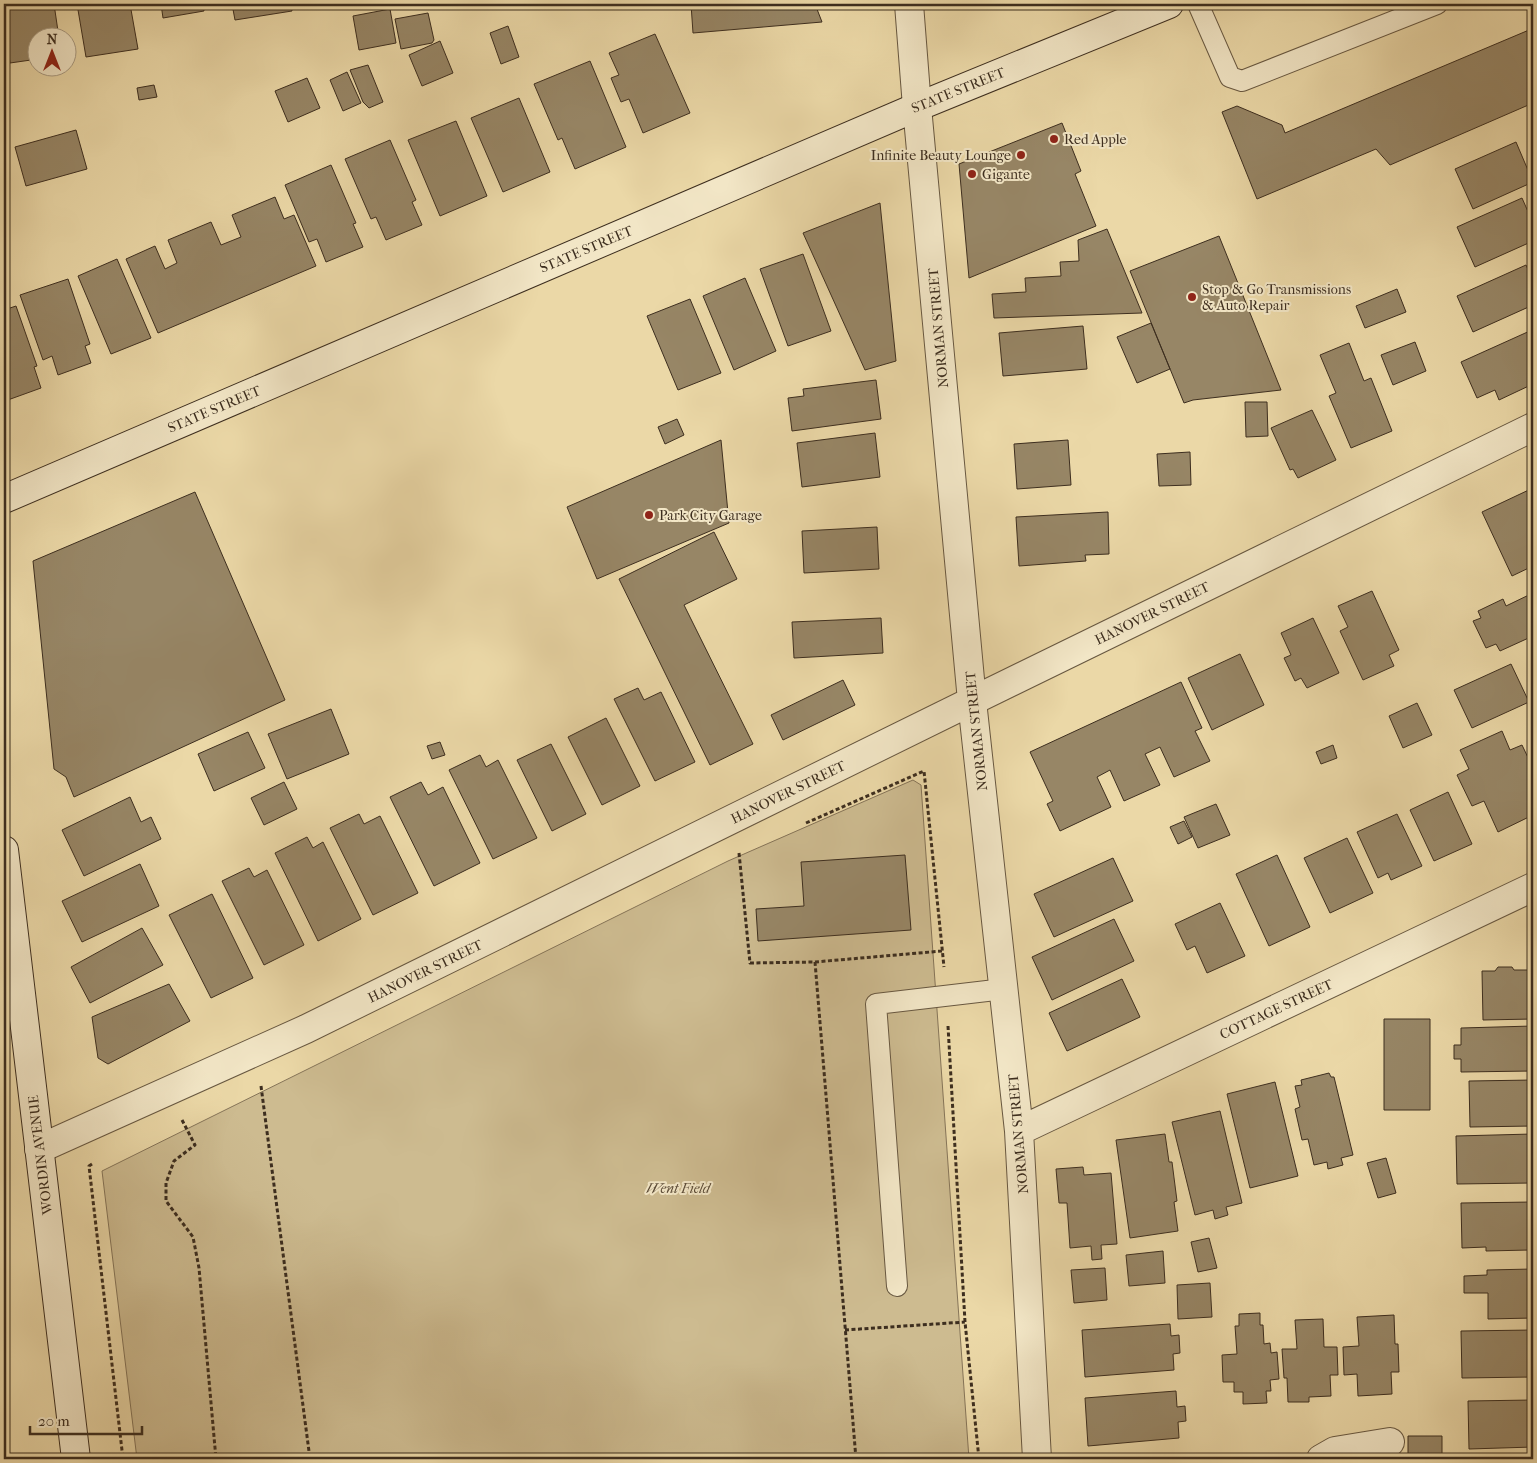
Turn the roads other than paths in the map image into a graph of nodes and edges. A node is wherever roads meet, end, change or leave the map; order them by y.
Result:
1 (909, 4) edge
2 (1169, 4) edge
3 (1198, 4) edge
4 (1437, 4) edge
5 (917, 107) junction
6 (1533, 427) edge
7 (4, 499) edge
8 (972, 701) junction
9 (4, 850) edge
10 (1533, 887) edge
11 (1004, 989) junction
12 (1019, 1131) junction
13 (39, 1149) junction
14 (897, 1286) dead end
15 (1390, 1442) dead end
16 (76, 1459) edge
17 (1037, 1459) edge
18 (1321, 1459) edge

1 - 5 street, NORMAN STREET
2 - 5 street, STATE STREET
3 - 4 lane
5 - 7 street, STATE STREET
5 - 8 street, NORMAN STREET
6 - 8 street, HANOVER STREET
8 - 11 street, NORMAN STREET
8 - 13 street, HANOVER STREET
9 - 13 street, WORDIN AVENUE
10 - 12 street, COTTAGE STREET
11 - 12 street, NORMAN STREET
11 - 14 lane
12 - 17 street, NORMAN STREET
13 - 16 street, WORDIN AVENUE
15 - 18 street

